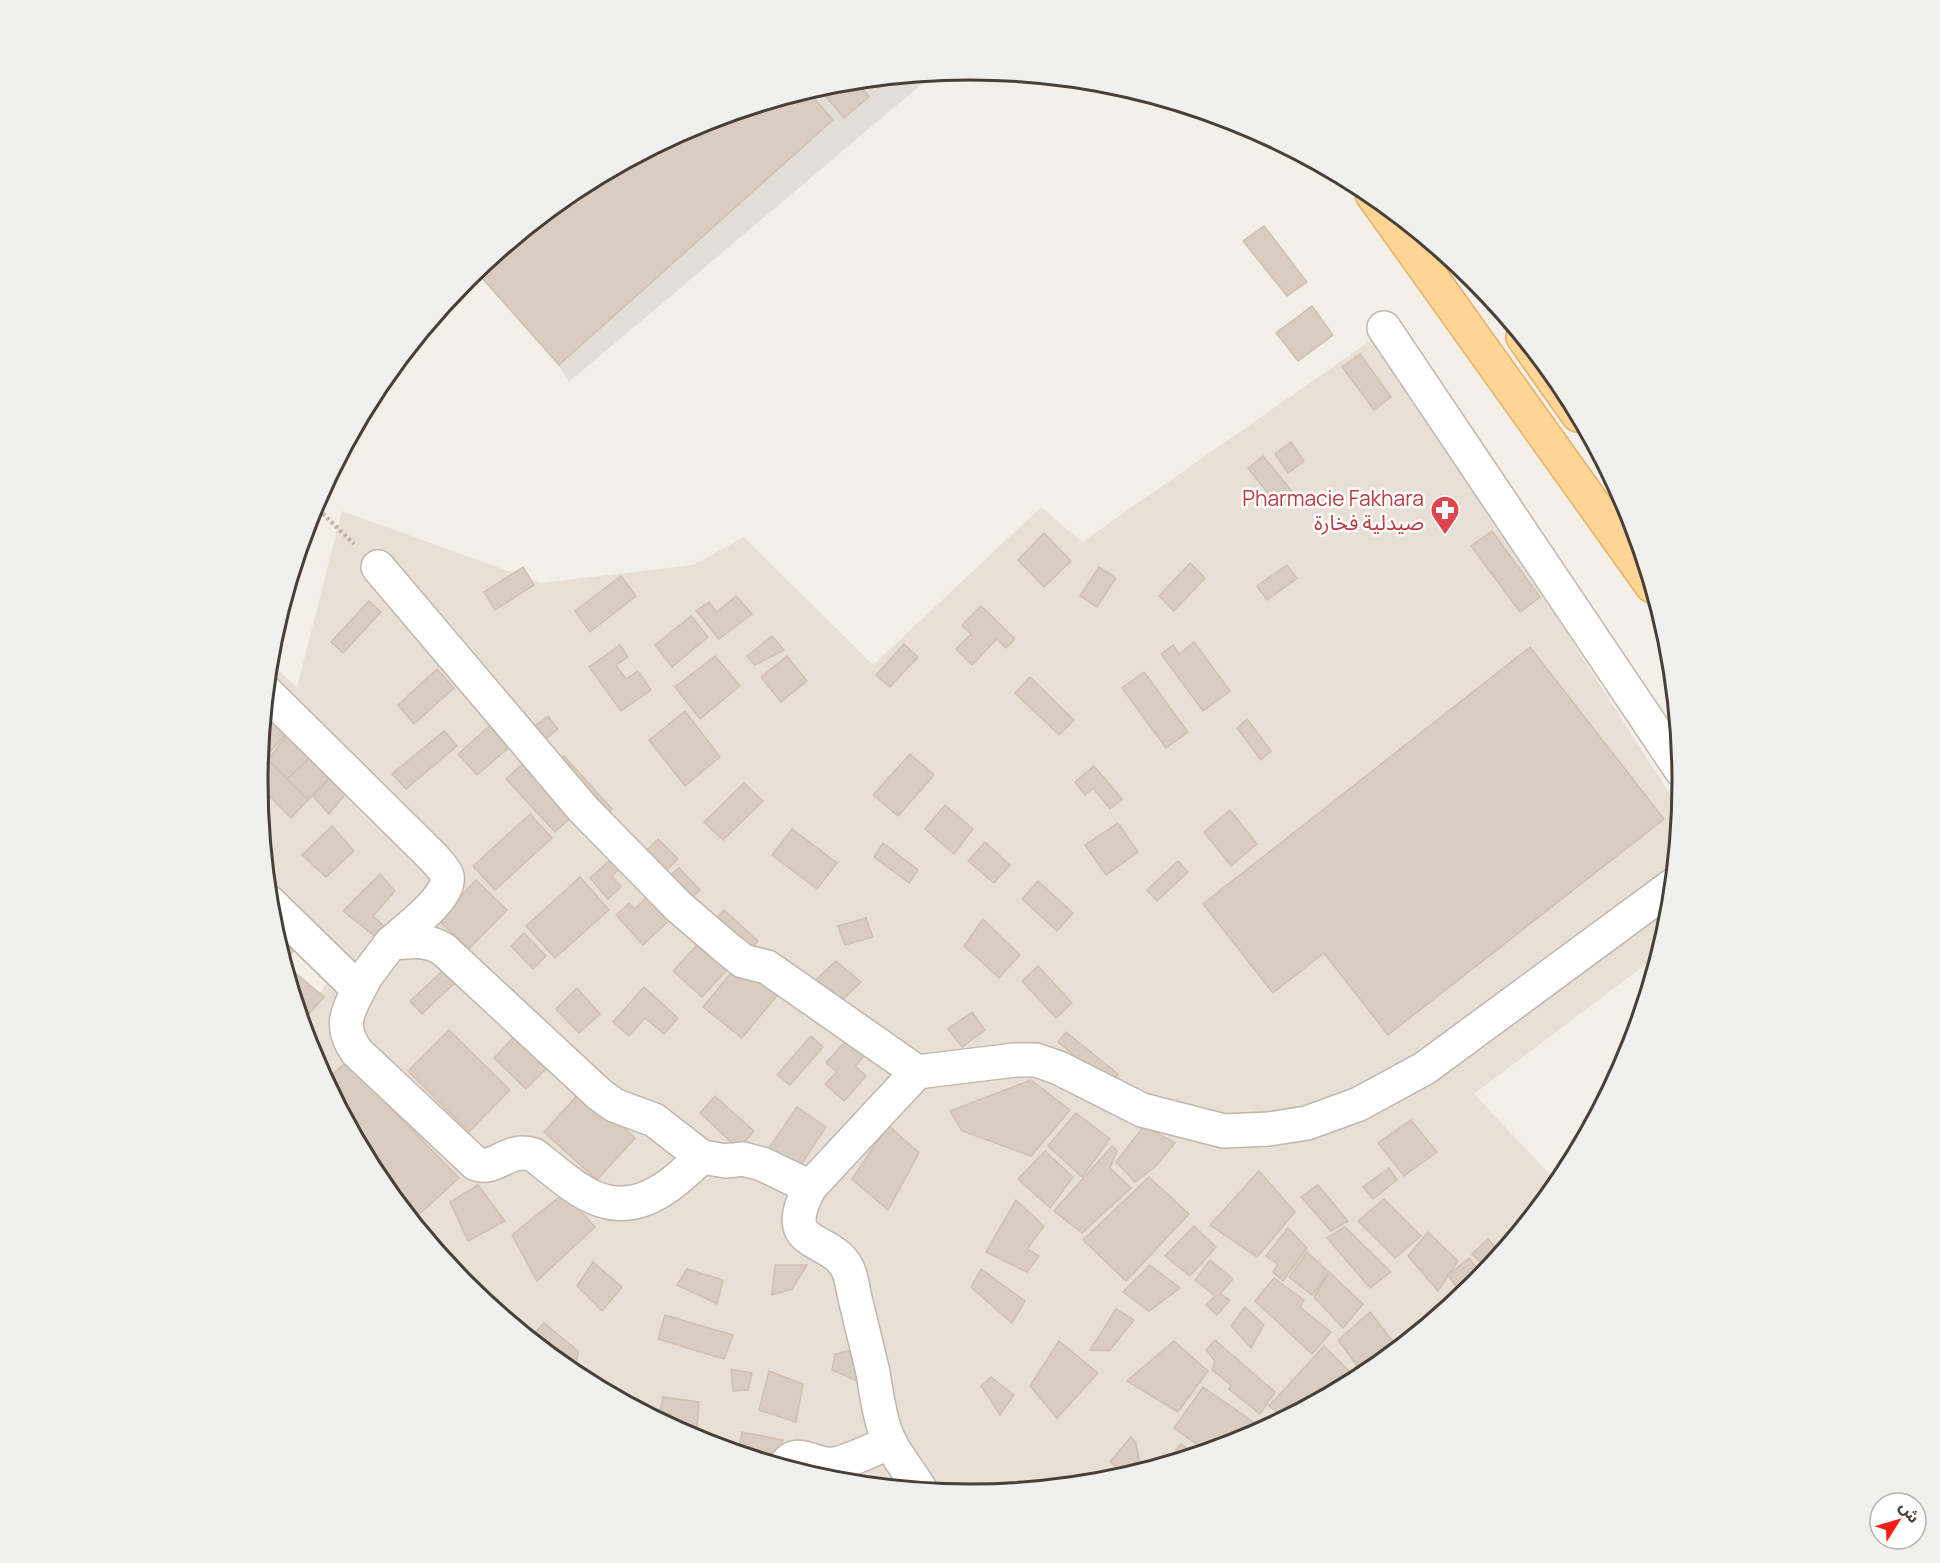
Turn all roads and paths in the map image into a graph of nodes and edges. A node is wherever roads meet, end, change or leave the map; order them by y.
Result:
1 (1391, 221) edge
2 (1384, 328) dead end
3 (321, 512) edge
4 (378, 567) joint
5 (1638, 567) edge
6 (273, 699) edge
7 (1671, 755) edge
8 (1663, 893) edge
9 (280, 913) edge
10 (391, 943) junction
11 (366, 976) junction
12 (917, 1072) junction
13 (702, 1157) junction
14 (810, 1187) junction
15 (890, 1442) junction
16 (789, 1460) edge
17 (915, 1481) edge

1 - 5 main road
2 - 7 street
3 - 4 path
4 - 12 street
6 - 10 street
8 - 12 street
9 - 11 street
10 - 11 street
10 - 13 street
11 - 13 street
12 - 14 street
13 - 14 street
14 - 15 street
15 - 16 street
15 - 17 street

